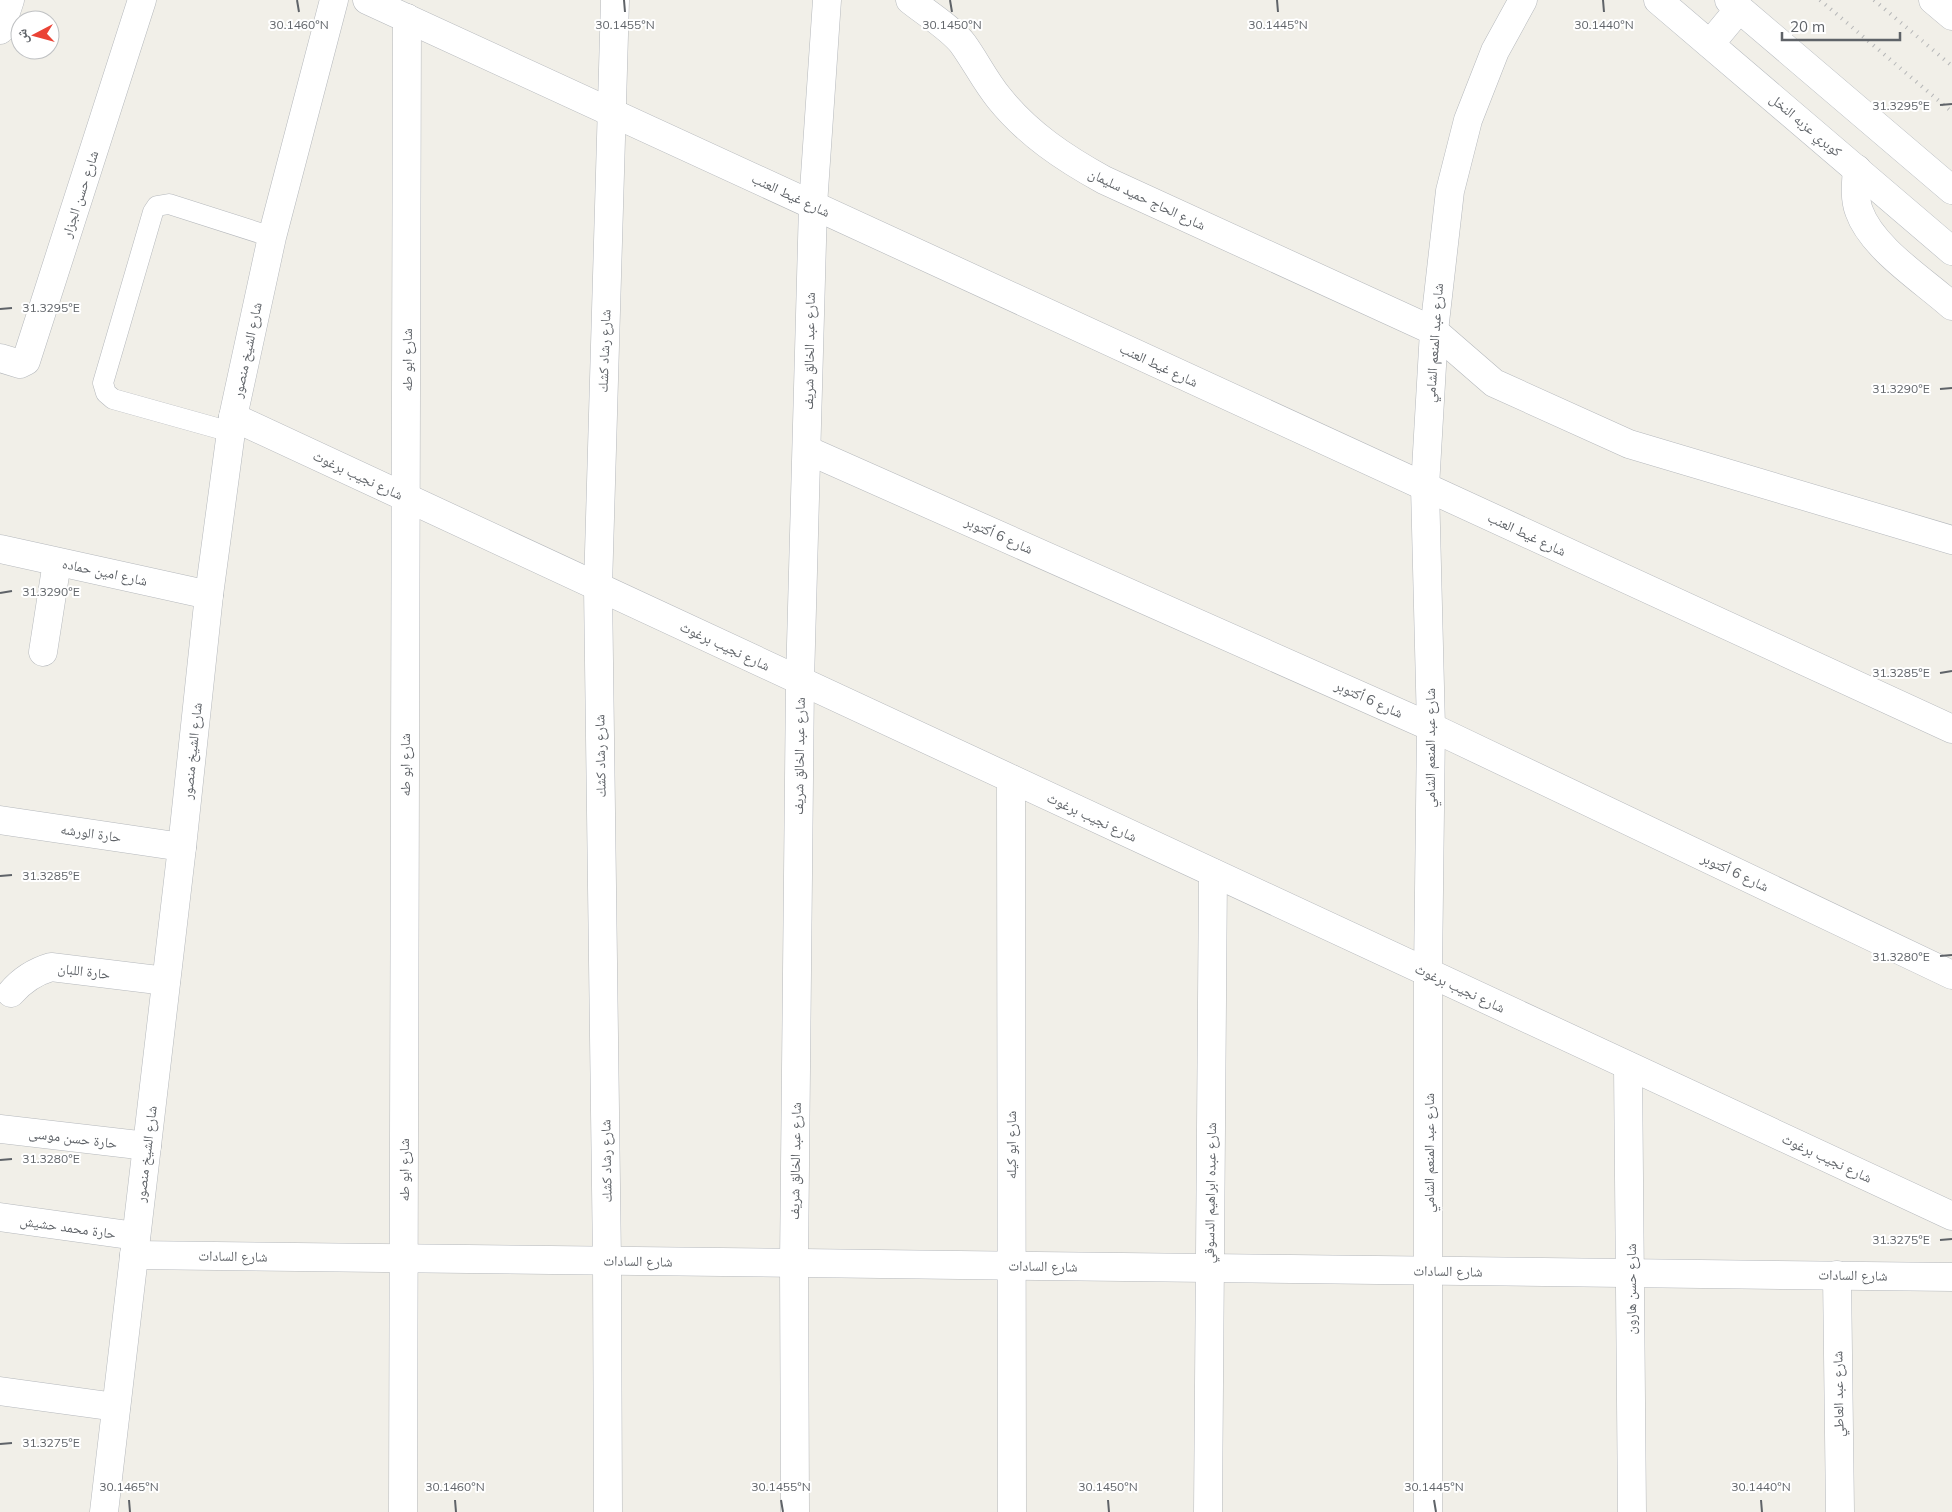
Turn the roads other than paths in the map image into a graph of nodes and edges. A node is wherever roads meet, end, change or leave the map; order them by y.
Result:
1 (10, 0) edge
2 (142, 0) edge
3 (334, 0) edge
4 (367, 0) edge
5 (615, 0) edge
6 (827, 0) edge
7 (910, 0) edge
8 (1523, 0) edge
9 (1658, 0) edge
10 (1933, 0) edge
11 (1734, 4) edge
12 (1952, 16) edge
13 (407, 18) junction
14 (0, 30) edge
15 (1710, 44) junction
16 (611, 112) junction
17 (1857, 169) junction
18 (1952, 190) edge
19 (813, 205) junction
20 (272, 237) junction
21 (1952, 251) edge
22 (1952, 306) edge
23 (1434, 332) junction
24 (0, 358) edge
25 (232, 425) junction
26 (807, 450) junction
27 (1425, 487) junction
28 (406, 498) junction
29 (1952, 540) edge
30 (0, 549) edge
31 (57, 562) junction
32 (598, 587) junction
33 (209, 595) junction
34 (43, 652) dead end
35 (800, 681) junction
36 (1432, 727) junction
37 (1952, 729) edge
38 (1011, 779) junction
39 (0, 820) edge
40 (182, 847) junction
41 (1213, 873) junction
42 (1428, 973) junction
43 (1952, 975) edge
44 (166, 981) junction
45 (11, 993) dead end
46 (1628, 1066) junction
47 (0, 1129) edge
48 (147, 1146) junction
49 (1952, 1216) edge
50 (0, 1217) edge
51 (135, 1246) junction
52 (404, 1258) junction
53 (608, 1261) junction
54 (794, 1263) junction
55 (1012, 1266) junction
56 (1210, 1268) junction
57 (1429, 1270) junction
58 (1630, 1273) junction
59 (1837, 1275) junction
60 (1952, 1277) edge
61 (0, 1391) edge
62 (116, 1407) junction
63 (104, 1512) edge
64 (403, 1512) edge
65 (608, 1512) edge
66 (795, 1512) edge
67 (1012, 1512) edge
68 (1208, 1512) edge
69 (1428, 1512) edge
70 (1632, 1512) edge
71 (1840, 1512) edge

1 - 14 street
2 - 24 street, شارع حسن الجزار
3 - 20 street, شارع الشيخ منصور
4 - 13 street, شارع غيط العنب
5 - 16 street, شارع رشاد كشك
6 - 19 street, شارع عبد الخالق شريف
7 - 23 street, شارع الحاج حميد سليمان
8 - 23 street, شارع عبد المنعم الشامي
9 - 15 street, كوبري عزبه النخل
10 - 12 street
11 - 15 street
11 - 18 street
13 - 16 street, شارع غيط العنب
13 - 28 street, شارع ابو طه
15 - 17 street, كوبري عزبه النخل
16 - 19 street, شارع غيط العنب
16 - 32 street, شارع رشاد كشك
17 - 21 street, كوبري عزبه النخل
17 - 22 street
19 - 26 street, شارع عبد الخالق شريف
19 - 27 street, شارع غيط العنب
20 - 25 street, شارع الشيخ منصور
20 - 25 lane
23 - 27 street, شارع عبد المنعم الشامي
23 - 29 street, شارع الحاج حميد سليمان
25 - 28 street, شارع نجيب برغوث
25 - 33 street, شارع الشيخ منصور
26 - 35 street, شارع عبد الخالق شريف
26 - 36 street, شارع 6 أكتوبر
27 - 36 street, شارع عبد المنعم الشامي
27 - 37 street, شارع غيط العنب
28 - 32 street, شارع نجيب برغوث
28 - 52 street, شارع ابو طه
30 - 31 street, شارع امين حماده
31 - 33 street, شارع امين حماده
31 - 34 street
32 - 35 street, شارع نجيب برغوث
32 - 53 street, شارع رشاد كشك
33 - 40 street, شارع الشيخ منصور
35 - 38 street, شارع نجيب برغوث
35 - 54 street, شارع عبد الخالق شريف
36 - 42 street, شارع عبد المنعم الشامي
36 - 43 street, شارع 6 أكتوبر
38 - 41 street, شارع نجيب برغوث
38 - 55 street, شارع ابو كيله
39 - 40 street, حارة الورشه
40 - 44 street, شارع الشيخ منصور
41 - 42 street, شارع نجيب برغوث
41 - 56 street, شارع عبده ابراهيم الدسوقي
42 - 46 street, شارع نجيب برغوث
42 - 57 street, شارع عبد المنعم الشامي
44 - 45 street, حارة اللبان
44 - 48 street, شارع الشيخ منصور
46 - 49 street, شارع نجيب برغوث
46 - 58 street, شارع حسن هارون
47 - 48 street, حارة حسن موسى
48 - 51 street, شارع الشيخ منصور
50 - 51 street, حارة محمد حشيش
51 - 52 street, شارع السادات
51 - 62 street, شارع الشيخ منصور
52 - 53 street, شارع السادات
52 - 64 street, شارع ابو طه
53 - 54 street, شارع السادات
53 - 65 street, شارع رشاد كشك
54 - 55 street, شارع السادات
54 - 66 street, شارع عبد الخالق شريف
55 - 56 street, شارع السادات
55 - 67 street, شارع ابو كيله
56 - 57 street, شارع السادات
56 - 68 street, شارع عبده ابراهيم الدسوقي
57 - 58 street, شارع السادات
57 - 69 street, شارع عبد المنعم الشامي
58 - 59 street, شارع السادات
58 - 70 street, شارع حسن هارون
59 - 60 street, شارع السادات
59 - 71 street, شارع عبد العاطي
61 - 62 street
62 - 63 street, شارع الشيخ منصور

